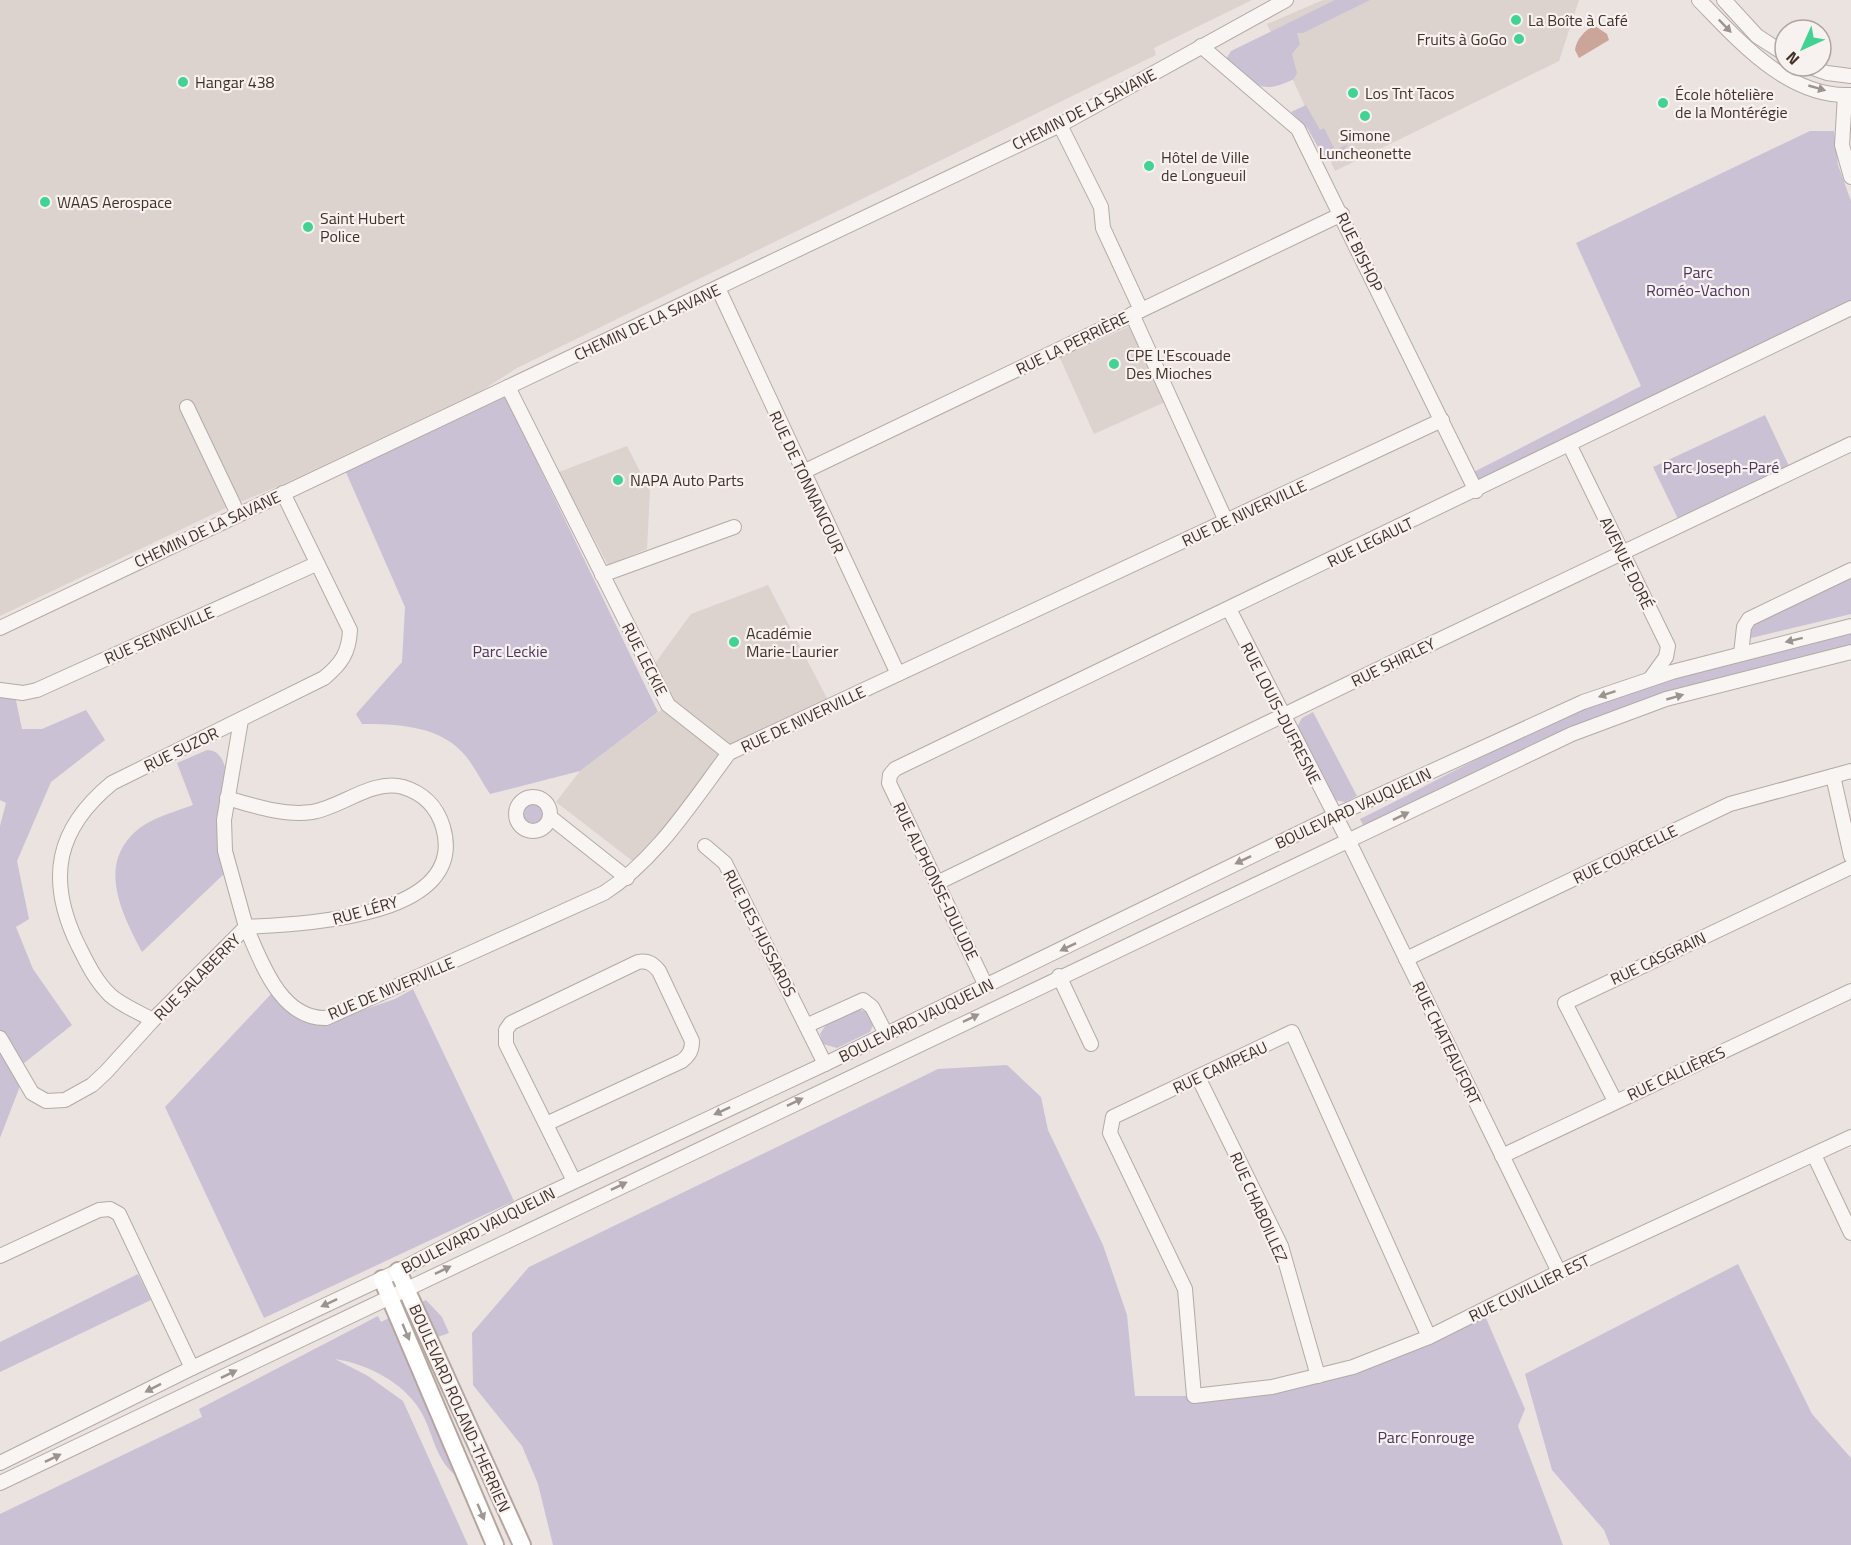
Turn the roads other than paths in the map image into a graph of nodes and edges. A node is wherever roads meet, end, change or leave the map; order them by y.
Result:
1 (1286, 0) edge
2 (1699, 0) edge
3 (1724, 0) edge
4 (1202, 46) junction
5 (1773, 46) edge
6 (1833, 74) edge
7 (1851, 76) edge
8 (1848, 95) edge
9 (1060, 125) junction
10 (1851, 177) edge
11 (1341, 214) junction
12 (718, 288) junction
13 (1851, 309) edge
14 (1137, 312) junction
15 (508, 387) junction
16 (187, 407) dead end
17 (1442, 420) junction
18 (1851, 444) edge
19 (1570, 446) junction
20 (803, 472) junction
21 (1476, 491) junction
22 (283, 493) junction
23 (238, 514) junction
24 (1226, 521) junction
25 (734, 526) dead end
26 (1621, 553) junction
27 (316, 564) junction
28 (1851, 570) edge
29 (602, 575) junction
30 (1229, 609) junction
31 (1851, 626) edge
32 (0, 627) edge
33 (1851, 652) edge
34 (1741, 654) junction
35 (898, 674) junction
36 (1650, 679) junction
37 (0, 690) edge
38 (1284, 717) junction
39 (241, 720) junction
40 (729, 753) junction
41 (1851, 771) edge
42 (890, 775) joint
43 (1833, 776) junction
44 (227, 798) junction
45 (1334, 816) junction
46 (550, 817) dead end
47 (1348, 842) junction
48 (705, 846) dead end
49 (1851, 856) edge
50 (1851, 867) edge
51 (627, 878) junction
52 (937, 883) junction
53 (246, 927) junction
54 (1406, 959) junction
55 (1059, 976) junction
56 (986, 986) junction
57 (1851, 991) edge
58 (153, 1020) junction
59 (808, 1025) junction
60 (886, 1034) junction
61 (0, 1038) edge
62 (1091, 1044) dead end
63 (825, 1064) junction
64 (1198, 1077) junction
65 (1616, 1101) junction
66 (546, 1124) junction
67 (1851, 1137) edge
68 (1814, 1155) junction
69 (1502, 1156) junction
70 (574, 1182) junction
71 (1851, 1233) edge
72 (0, 1256) edge
73 (398, 1271) junction
74 (1559, 1272) junction
75 (382, 1278) junction
76 (406, 1288) junction
77 (391, 1296) junction
78 (1429, 1337) junction
79 (192, 1368) junction
80 (1318, 1376) junction
81 (1194, 1396) joint
82 (0, 1463) edge
83 (0, 1483) edge
84 (495, 1545) edge
85 (522, 1545) edge

1 - 4 street, CHEMIN DE LA SAVANE
2 -> 8 street
3 - 5 street
4 - 9 street, CHEMIN DE LA SAVANE
4 - 11 street, RUE BISHOP
6 - 7 street
8 - 10 street
9 - 12 street, CHEMIN DE LA SAVANE
9 - 14 street
11 - 14 street, RUE LA PERRIÈRE
11 - 17 street, RUE BISHOP
12 - 15 street, CHEMIN DE LA SAVANE
12 - 20 street, RUE DE TONNANCOUR
13 - 19 street, RUE LEGAULT
14 - 20 street, RUE LA PERRIÈRE
14 - 24 street
15 - 22 street, CHEMIN DE LA SAVANE
15 - 29 street, RUE LECKIE
16 - 23 street
17 - 21 street, RUE BISHOP
17 - 24 street, RUE DE NIVERVILLE
18 - 26 street, RUE SHIRLEY
19 - 21 street, RUE LEGAULT
19 - 26 street, AVENUE DORÉ
20 - 35 street, RUE DE TONNANCOUR
21 - 30 street, RUE LEGAULT
22 - 23 street, CHEMIN DE LA SAVANE
22 - 27 street, RUE SUZOR
23 - 32 street, CHEMIN DE LA SAVANE
24 - 35 street, RUE DE NIVERVILLE
25 - 29 street
26 - 36 street, AVENUE DORÉ
26 - 38 street, RUE SHIRLEY
27 - 37 street, RUE SENNEVILLE
27 - 39 street, RUE SUZOR
28 - 34 street
29 - 40 street, RUE LECKIE
30 - 38 street, RUE LOUIS-DUFRESNE
30 - 42 street, RUE LEGAULT
31 -> 34 street, BOULEVARD VAUQUELIN
47 -> 33 street, BOULEVARD VAUQUELIN
34 - 36 street, BOULEVARD VAUQUELIN
35 - 40 street, RUE DE NIVERVILLE
36 -> 45 street, BOULEVARD VAUQUELIN
38 - 45 street, RUE LOUIS-DUFRESNE
38 - 52 street, RUE SHIRLEY
39 - 44 street, RUE SALABERRY
39 - 58 street, RUE SUZOR
40 - 51 street, RUE DE NIVERVILLE
41 - 43 street, RUE COURCELLE
42 - 52 street, RUE ALPHONSE-DULUDE
43 - 49 street
43 - 54 street, RUE COURCELLE
44 - 53 street, RUE SALABERRY
44 - 53 street, RUE LÉRY
45 - 47 street, RUE CHATEAUFORT
45 -> 56 street, BOULEVARD VAUQUELIN
46 - 51 street
47 - 54 street, RUE CHATEAUFORT
47 - 55 street, BOULEVARD VAUQUELIN
48 - 59 street, RUE DES HUSSARDS
50 - 65 street, RUE CASGRAIN
51 - 53 street, RUE DE NIVERVILLE
52 - 56 street, RUE ALPHONSE-DULUDE
53 - 58 street, RUE SALABERRY
54 - 69 street, RUE CHATEAUFORT
55 - 62 street
76 -> 55 street, BOULEVARD VAUQUELIN
56 - 60 street, BOULEVARD VAUQUELIN
57 - 65 street, RUE CALLIÈRES
58 - 61 street, RUE SALABERRY
59 - 60 street
59 - 63 street, RUE DES HUSSARDS
60 - 63 street, BOULEVARD VAUQUELIN
63 -> 70 street, BOULEVARD VAUQUELIN
64 - 78 street, RUE CAMPEAU
64 - 80 street, RUE CHABOILLEZ
64 - 81 street, RUE CAMPEAU
65 - 69 street, RUE CALLIÈRES
66 - 66 street
66 - 70 street
67 - 68 street, RUE CUVILLIER EST
68 - 71 street
68 - 74 street, RUE CUVILLIER EST
69 - 74 street, RUE CHATEAUFORT
70 - 73 street, BOULEVARD VAUQUELIN
72 - 79 street
73 - 75 street, BOULEVARD VAUQUELIN
73 - 76 main road, BOULEVARD ROLAND-THERRIEN
74 - 78 street, RUE CUVILLIER EST
75 - 77 main road, BOULEVARD ROLAND-THERRIEN
75 -> 79 street, BOULEVARD VAUQUELIN
76 - 77 street, BOULEVARD VAUQUELIN
76 - 85 main road, BOULEVARD ROLAND-THERRIEN
83 -> 77 street, BOULEVARD VAUQUELIN
77 -> 84 main road, BOULEVARD ROLAND-THERRIEN
78 - 80 street, RUE CUVILLIER EST
79 -> 82 street, BOULEVARD VAUQUELIN
80 - 81 street, RUE CUVILLIER EST

